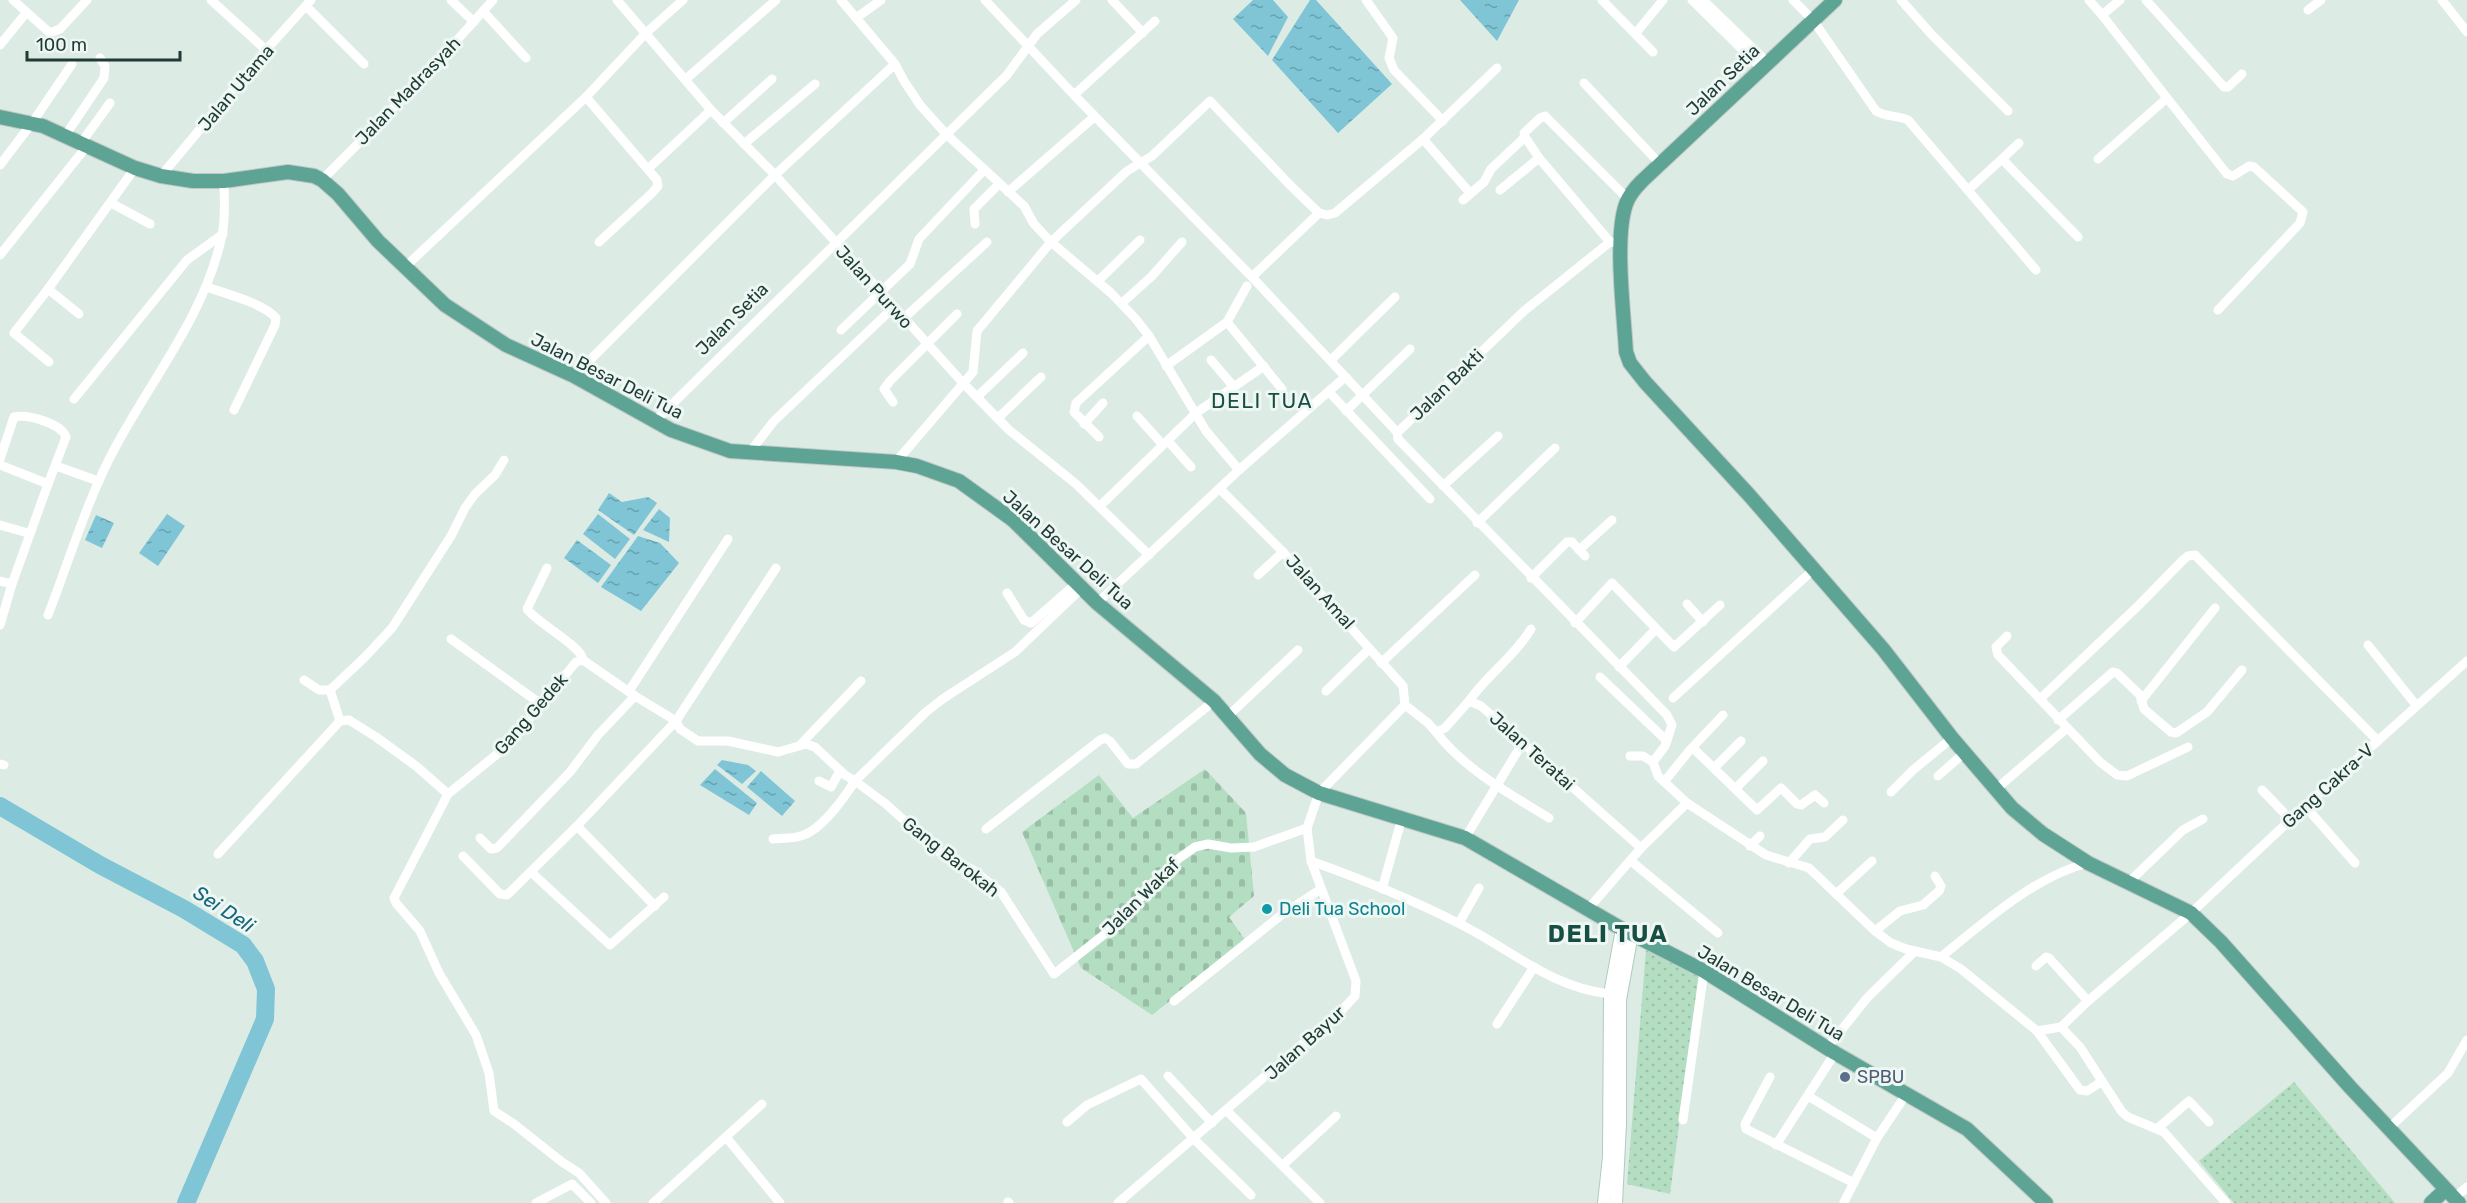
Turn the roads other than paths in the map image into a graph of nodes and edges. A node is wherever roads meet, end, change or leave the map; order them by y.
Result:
1 (13, 0) edge
2 (87, 0) edge
3 (212, 0) edge
4 (451, 0) edge
5 (493, 0) edge
6 (617, 0) edge
7 (683, 0) edge
8 (776, 0) edge
9 (841, 0) edge
10 (881, 0) edge
11 (985, 0) edge
12 (1076, 0) edge
13 (1112, 0) edge
14 (1366, 0) edge
15 (1602, 0) edge
16 (1663, 0) edge
17 (1692, 0) edge
18 (1703, 0) edge
19 (1793, 0) edge
20 (1835, 0) edge
21 (1901, 0) edge
22 (2089, 0) edge
23 (2120, 0) edge
24 (2146, 0) edge
25 (2321, 0) edge
26 (2442, 0) edge
27 (308, 3) edge
28 (2308, 10) dead end
29 (483, 11) junction
30 (26, 13) junction
31 (2102, 15) junction
32 (856, 18) junction
33 (1814, 20) junction
34 (1155, 21) dead end
35 (474, 22) junction
36 (2467, 32) edge
37 (646, 33) junction
38 (1143, 33) junction
39 (1636, 33) junction
40 (0, 45) edge
41 (1027, 47) junction
42 (266, 50) junction
43 (1653, 52) dead end
44 (100, 58) dead end
45 (526, 58) dead end
46 (72, 64) dead end
47 (364, 64) dead end
48 (895, 64) junction
49 (1764, 65) junction
50 (1497, 68) dead end
51 (2242, 74) dead end
52 (686, 79) junction
53 (772, 79) dead end
54 (1584, 83) dead end
55 (815, 84) dead end
56 (1074, 95) junction
57 (586, 97) junction
58 (2167, 98) junction
59 (110, 103) dead end
60 (711, 110) junction
61 (2008, 111) dead end
62 (1094, 117) junction
63 (1, 118) edge
64 (1443, 121) junction
65 (32, 123) junction
66 (723, 123) junction
67 (946, 134) junction
68 (65, 136) junction
69 (1525, 137) junction
70 (1424, 139) junction
71 (2019, 143) dead end
72 (744, 144) junction
73 (84, 145) junction
74 (1539, 158) junction
75 (2002, 159) junction
76 (2098, 159) dead end
77 (1140, 163) junction
78 (1659, 164) junction
79 (0, 165) edge
80 (135, 168) junction
81 (649, 168) junction
82 (984, 170) junction
83 (775, 175) junction
84 (161, 176) junction
85 (322, 180) junction
86 (224, 181) junction
87 (999, 184) junction
88 (1968, 189) junction
89 (1500, 190) dead end
90 (1008, 192) junction
91 (1629, 199) junction
92 (111, 203) junction
93 (1319, 213) junction
94 (150, 224) dead end
95 (975, 224) dead end
96 (223, 234) junction
97 (2078, 237) dead end
98 (1140, 240) dead end
99 (599, 242) dead end
100 (835, 242) junction
101 (987, 242) dead end
102 (1051, 242) junction
103 (1182, 242) dead end
104 (1615, 243) junction
105 (0, 255) edge
106 (405, 267) junction
107 (2036, 270) dead end
108 (1098, 281) junction
109 (1250, 282) junction
110 (207, 287) junction
111 (48, 289) junction
112 (879, 293) junction
113 (1395, 297) dead end
114 (1122, 303) junction
115 (893, 308) junction
116 (2218, 310) dead end
117 (79, 314) dead end
118 (957, 314) dead end
119 (903, 319) junction
120 (1227, 322) junction
121 (841, 330) dead end
122 (1149, 336) junction
123 (926, 345) junction
124 (1410, 350) dead end
125 (1023, 353) dead end
126 (1211, 360) dead end
127 (1331, 360) junction
128 (49, 362) dead end
129 (1166, 366) junction
130 (1264, 366) junction
131 (574, 376) junction
132 (1041, 377) dead end
133 (1347, 378) junction
134 (963, 383) junction
135 (1234, 387) junction
136 (1282, 389) dead end
137 (1329, 392) junction
138 (1363, 395) junction
139 (976, 397) junction
140 (74, 399) dead end
141 (893, 402) dead end
142 (1104, 403) dead end
143 (234, 410) dead end
144 (1346, 411) junction
145 (1196, 413) junction
146 (1137, 416) dead end
147 (998, 418) junction
148 (655, 421) junction
149 (1084, 424) junction
150 (1397, 435) junction
151 (1498, 436) dead end
152 (1100, 437) dead end
153 (1165, 443) junction
154 (1555, 448) dead end
155 (1384, 451) junction
156 (749, 453) junction
157 (0, 459) edge
158 (504, 460) dead end
159 (896, 462) junction
160 (0, 465) edge
161 (56, 466) junction
162 (1191, 467) dead end
163 (1239, 470) junction
164 (98, 481) junction
165 (48, 484) junction
166 (1443, 486) junction
167 (1220, 489) junction
168 (1430, 499) dead end
169 (1100, 507) junction
170 (1612, 520) dead end
171 (1477, 523) junction
172 (0, 525) edge
173 (28, 533) junction
174 (728, 539) dead end
175 (1283, 552) junction
176 (1149, 555) junction
177 (547, 568) dead end
178 (776, 568) dead end
179 (1813, 570) junction
180 (1258, 575) dead end
181 (1475, 575) dead end
182 (1531, 578) junction
183 (0, 581) edge
184 (12, 584) junction
185 (1080, 585) junction
186 (1007, 593) dead end
187 (1097, 603) junction
188 (1687, 604) dead end
189 (1720, 605) dead end
190 (2215, 608) dead end
191 (48, 615) dead end
192 (1703, 622) junction
193 (1575, 623) junction
194 (0, 625) edge
195 (1531, 629) dead end
196 (1656, 629) junction
197 (2007, 636) dead end
198 (451, 639) dead end
199 (2368, 645) dead end
200 (1369, 649) junction
201 (1298, 650) dead end
202 (583, 660) junction
203 (2467, 661) edge
204 (1381, 663) junction
205 (1619, 667) junction
206 (2242, 670) dead end
207 (1600, 677) dead end
208 (304, 680) dead end
209 (861, 681) dead end
210 (330, 690) junction
211 (1326, 691) dead end
212 (632, 693) junction
213 (1673, 698) dead end
214 (2040, 699) junction
215 (1214, 700) junction
216 (1469, 701) junction
217 (2141, 701) junction
218 (542, 705) junction
219 (1405, 705) junction
220 (2416, 705) junction
221 (1723, 715) dead end
222 (1228, 716) junction
223 (2058, 720) junction
224 (340, 721) junction
225 (676, 721) junction
226 (2067, 728) junction
227 (1436, 732) junction
228 (1952, 738) junction
229 (1667, 741) junction
230 (1741, 741) dead end
231 (2378, 741) junction
232 (800, 744) junction
233 (1522, 744) junction
234 (1693, 747) junction
235 (2188, 747) dead end
236 (1964, 753) junction
237 (1630, 756) dead end
238 (1763, 760) dead end
239 (1653, 762) junction
240 (1714, 768) junction
241 (840, 771) junction
242 (1938, 776) dead end
243 (819, 781) dead end
244 (855, 781) junction
245 (1664, 782) junction
246 (1496, 785) junction
247 (1736, 788) junction
248 (1995, 790) junction
249 (2262, 790) dead end
250 (1891, 792) dead end
251 (1319, 793) junction
252 (448, 794) junction
253 (1687, 803) junction
254 (1824, 803) dead end
255 (2305, 806) junction
256 (1402, 818) junction
257 (1549, 818) dead end
258 (2203, 819) dead end
259 (2290, 819) junction
260 (1843, 820) dead end
261 (577, 826) junction
262 (1307, 828) junction
263 (986, 829) dead end
264 (1760, 836) dead end
265 (480, 838) dead end
266 (1465, 838) junction
267 (773, 839) dead end
268 (1750, 846) junction
269 (1641, 848) junction
270 (218, 854) dead end
271 (463, 856) dead end
272 (1311, 861) junction
273 (1631, 861) junction
274 (1872, 861) dead end
275 (1789, 863) junction
276 (2088, 863) junction
277 (2355, 863) dead end
278 (531, 872) junction
279 (1935, 876) dead end
280 (2129, 882) junction
281 (1479, 888) dead end
282 (1321, 889) junction
283 (1382, 889) junction
284 (1836, 894) junction
285 (664, 897) dead end
286 (655, 906) junction
287 (1589, 908) junction
288 (2191, 913) junction
289 (1459, 923) junction
290 (1627, 931) junction
291 (1875, 931) junction
292 (1718, 933) dead end
293 (1915, 951) junction
294 (1941, 957) junction
295 (2036, 966) dead end
296 (1534, 968) junction
297 (1704, 971) junction
298 (1054, 974) joint
299 (1610, 994) junction
300 (1174, 1001) dead end
301 (2088, 1001) junction
302 (1497, 1024) dead end
303 (2061, 1027) junction
304 (2037, 1031) junction
305 (2467, 1040) edge
306 (1831, 1050) junction
307 (1168, 1076) dead end
308 (1770, 1077) dead end
309 (2101, 1082) junction
310 (1907, 1094) junction
311 (1808, 1096) junction
312 (762, 1104) dead end
313 (1227, 1111) junction
314 (1336, 1116) dead end
315 (1683, 1120) dead end
316 (1067, 1122) dead end
317 (2209, 1122) dead end
318 (1212, 1123) junction
319 (2158, 1128) junction
320 (2389, 1128) junction
321 (726, 1137) junction
322 (1877, 1138) junction
323 (1194, 1139) junction
324 (1776, 1145) junction
325 (1283, 1165) junction
326 (1854, 1183) junction
327 (2467, 1187) edge
328 (1251, 1195) dead end
329 (2453, 1197) edge
330 (656, 1202) edge
331 (1844, 1202) edge
332 (536, 1203) edge
333 (591, 1203) edge
334 (606, 1203) edge
335 (780, 1203) edge
336 (1118, 1203) edge
337 (1320, 1203) edge
338 (1604, 1203) edge
339 (1616, 1203) edge
340 (2046, 1203) edge
341 (2226, 1203) edge
342 (2431, 1203) edge

1 - 30 street
2 - 30 street
3 - 42 street
4 - 35 street
5 - 29 street, Jalan Madrasyah
6 - 37 street, Jalan Purwo
7 - 37 street
8 - 52 street
9 - 32 street
10 - 32 street
11 - 41 street, Jalan Bakti
12 - 41 street, Jalan Setia
13 - 38 street
14 - 64 street
15 - 39 street
16 - 39 street
17 - 49 street
18 - 49 street
19 - 33 street
20 - 33 main road, Jalan Setia
21 - 61 street
22 - 31 street
23 - 31 street
24 - 51 street
25 - 28 street
26 - 36 street
27 - 42 street, Jalan Utama
27 - 47 street
29 - 35 street, Jalan Madrasyah
29 - 45 street
30 - 40 street
31 - 58 street
32 - 48 street
33 - 49 main road, Jalan Setia
33 - 88 street
34 - 38 street
35 - 85 street, Jalan Madrasyah
37 - 52 street, Jalan Purwo
37 - 57 street
38 - 56 street
39 - 43 street
41 - 56 street, Jalan Bakti
41 - 67 street, Jalan Setia
42 - 84 street, Jalan Utama
44 - 68 street
46 - 65 street
48 - 67 street
48 - 83 street
49 - 78 main road, Jalan Setia
50 - 64 street
52 - 60 street, Jalan Purwo
53 - 66 street
54 - 78 street
55 - 72 street
56 - 62 street, Jalan Bakti
57 - 81 street
57 - 106 street
58 - 76 street
58 - 116 street
59 - 73 street
60 - 66 street, Jalan Purwo
60 - 81 street
62 - 77 street, Jalan Bakti
62 - 90 street
63 - 65 main road
64 - 70 street
65 - 68 main road
65 - 79 street
66 - 72 street, Jalan Purwo
67 - 82 street
67 - 100 street, Jalan Setia
68 - 73 main road
69 - 70 street
69 - 74 street
69 - 91 street
70 - 93 street
71 - 75 street
72 - 83 street, Jalan Purwo
73 - 80 main road
73 - 105 street
74 - 89 street
74 - 104 street
75 - 88 street
75 - 97 street
77 - 93 street
77 - 102 street
77 - 109 street, Jalan Bakti
78 - 91 main road, Jalan Setia
80 - 84 main road
80 - 92 street
81 - 99 street
82 - 87 street
82 - 112 street
83 - 100 street, Jalan Purwo
83 - 131 street
84 - 86 main road
85 - 86 main road
85 - 106 main road, Jalan Besar Deli Tua
86 - 96 street
87 - 90 street
87 - 95 street
88 - 107 street
90 - 102 street
91 - 104 main road, Jalan Setia
92 - 94 street
92 - 111 street
93 - 109 street
96 - 110 street
96 - 140 street
98 - 108 street
100 - 112 street, Jalan Purwo
100 - 148 street, Jalan Setia
101 - 119 street
102 - 108 street
102 - 134 street
103 - 114 street
104 - 150 street, Jalan Bakti
104 - 179 main road, Jalan Setia
106 - 131 main road, Jalan Besar Deli Tua
108 - 114 street
109 - 120 street
109 - 127 street, Jalan Bakti
110 - 143 street
110 - 164 street
111 - 117 street
111 - 128 street
112 - 115 street, Jalan Purwo
112 - 121 street
113 - 127 street
114 - 122 street
115 - 119 street, Jalan Purwo
115 - 156 street
118 - 123 street
119 - 123 street, Jalan Purwo
120 - 129 street
120 - 130 street
122 - 129 street
122 - 149 street
123 - 134 street, Jalan Purwo
123 - 141 street
124 - 138 street
125 - 139 street
126 - 135 street
127 - 133 street, Jalan Bakti
129 - 145 street
130 - 135 street
130 - 136 street
131 - 148 main road, Jalan Besar Deli Tua
132 - 147 street
133 - 137 street
133 - 138 street, Jalan Bakti
134 - 139 street, Jalan Purwo
134 - 159 street
135 - 145 street
137 - 144 street
137 - 163 street
138 - 144 street
138 - 150 street, Jalan Bakti
139 - 147 street, Jalan Purwo
142 - 149 street
144 - 155 street
145 - 153 street
145 - 163 street
146 - 153 street
147 - 169 street, Jalan Purwo
148 - 156 main road, Jalan Besar Deli Tua
149 - 152 street
150 - 155 street
150 - 166 street
151 - 166 street
153 - 162 street
153 - 169 street
154 - 171 street
155 - 168 street
156 - 159 main road, Jalan Besar Deli Tua
157 - 161 street
158 - 210 street
159 - 185 main road, Jalan Besar Deli Tua
160 - 165 street
161 - 164 street
161 - 165 street
163 - 167 street
164 - 191 street
165 - 173 street
166 - 171 street
167 - 175 street, Jalan Amal
167 - 176 street
169 - 176 street, Jalan Purwo
170 - 182 street
171 - 182 street
172 - 173 street
173 - 184 street
174 - 212 street
175 - 180 street
175 - 200 street, Jalan Amal
176 - 187 street
177 - 202 street
178 - 225 street
179 - 213 street
179 - 228 main road, Jalan Setia
181 - 204 street
182 - 193 street
183 - 184 street
184 - 194 street
185 - 186 street
185 - 187 main road, Jalan Besar Deli Tua
185 - 244 street
187 - 215 main road, Jalan Besar Deli Tua
188 - 192 street
189 - 192 street
190 - 217 street
192 - 196 street
193 - 196 street
193 - 205 street
195 - 216 street
196 - 205 street
197 - 214 street
198 - 218 street
199 - 220 street
200 - 204 street, Jalan Amal
200 - 211 street
201 - 222 street
202 - 212 street, Gang Gedek
202 - 218 street, Gang Gedek
203 - 220 street, Gang Cakra-V
204 - 219 street, Jalan Amal
205 - 229 street
206 - 217 street
207 - 229 street
208 - 210 street
209 - 232 street
210 - 224 street
212 - 225 street, Gang Gedek
212 - 265 street
214 - 223 street
214 - 231 street
215 - 222 main road, Jalan Besar Deli Tua
215 - 263 street
216 - 227 street, Jalan Teratai
216 - 233 street, Jalan Teratai
217 - 223 street
218 - 252 street, Gang Gedek
219 - 227 street
219 - 251 street
220 - 231 street, Gang Cakra-V
221 - 234 street
222 - 251 main road, Jalan Besar Deli Tua
223 - 226 street
224 - 252 street
224 - 270 street
225 - 232 street, Gang Gedek
225 - 261 street
226 - 235 street
226 - 248 street
227 - 246 street
228 - 236 main road, Jalan Setia
228 - 250 street
229 - 239 street
230 - 240 street
231 - 255 street, Gang Cakra-V
232 - 241 street
233 - 246 street
233 - 269 street, Jalan Teratai
234 - 240 street
234 - 245 street
236 - 242 street
236 - 248 main road, Jalan Setia
237 - 239 street
238 - 247 street
239 - 245 street
240 - 247 street
241 - 243 street
241 - 244 street
244 - 267 street
244 - 298 street, Gang Barokah
245 - 253 street
246 - 257 street
246 - 266 street
247 - 254 street
248 - 276 main road, Jalan Setia
249 - 259 street
251 - 256 main road, Jalan Besar Deli Tua
251 - 262 street, Jalan Bayur
252 - 334 street, Gang Gedek
253 - 268 street
253 - 269 street
255 - 259 street, Gang Cakra-V
255 - 277 street
256 - 266 main road, Jalan Besar Deli Tua
256 - 283 street
258 - 280 street
259 - 288 street, Gang Cakra-V
260 - 275 street
261 - 278 street
261 - 286 street
262 - 272 street, Jalan Bayur
262 - 298 street, Jalan Wakaf
264 - 268 street
266 - 287 main road, Jalan Besar Deli Tua
268 - 275 street
269 - 273 street
271 - 278 street
272 - 282 street, Jalan Bayur
272 - 283 street
273 - 287 street
273 - 292 street
274 - 284 street
275 - 284 street
276 - 280 main road, Jalan Setia
276 - 294 street
278 - 286 street
279 - 291 street
280 - 288 main road, Jalan Setia
281 - 289 street
282 - 300 street
282 - 313 street, Jalan Bayur
283 - 289 street
284 - 291 street
285 - 286 street
287 - 290 main road, Jalan Besar Deli Tua
288 - 301 street, Gang Cakra-V
288 - 320 main road, Jalan Setia
289 - 296 street
290 - 297 main road, Jalan Besar Deli Tua
290 - 299 main road
290 - 339 main road
291 - 293 street
293 - 294 street
293 - 306 street
294 - 304 street
295 - 301 street
296 - 299 street
296 - 302 street
297 - 306 main road, Jalan Besar Deli Tua
297 - 315 street
299 - 338 main road
301 - 303 street, Gang Cakra-V
303 - 304 street
303 - 309 street
304 - 309 street
305 - 320 street
306 - 310 main road, Jalan Besar Deli Tua
306 - 311 street
307 - 318 street
308 - 324 street
309 - 319 street
310 - 322 street
310 - 340 main road, Jalan Besar Deli Tua
311 - 322 street
311 - 324 street
312 - 321 street
313 - 318 street, Jalan Bayur
313 - 325 street
314 - 325 street
316 - 323 street
317 - 319 street
318 - 323 street, Jalan Bayur
319 - 341 street
320 - 329 main road, Jalan Setia
321 - 330 street
321 - 335 street
322 - 326 street
323 - 328 street
323 - 336 street, Jalan Bayur
324 - 326 street
325 - 337 street
326 - 331 street
327 - 329 street
329 - 342 main road
332 - 333 street

